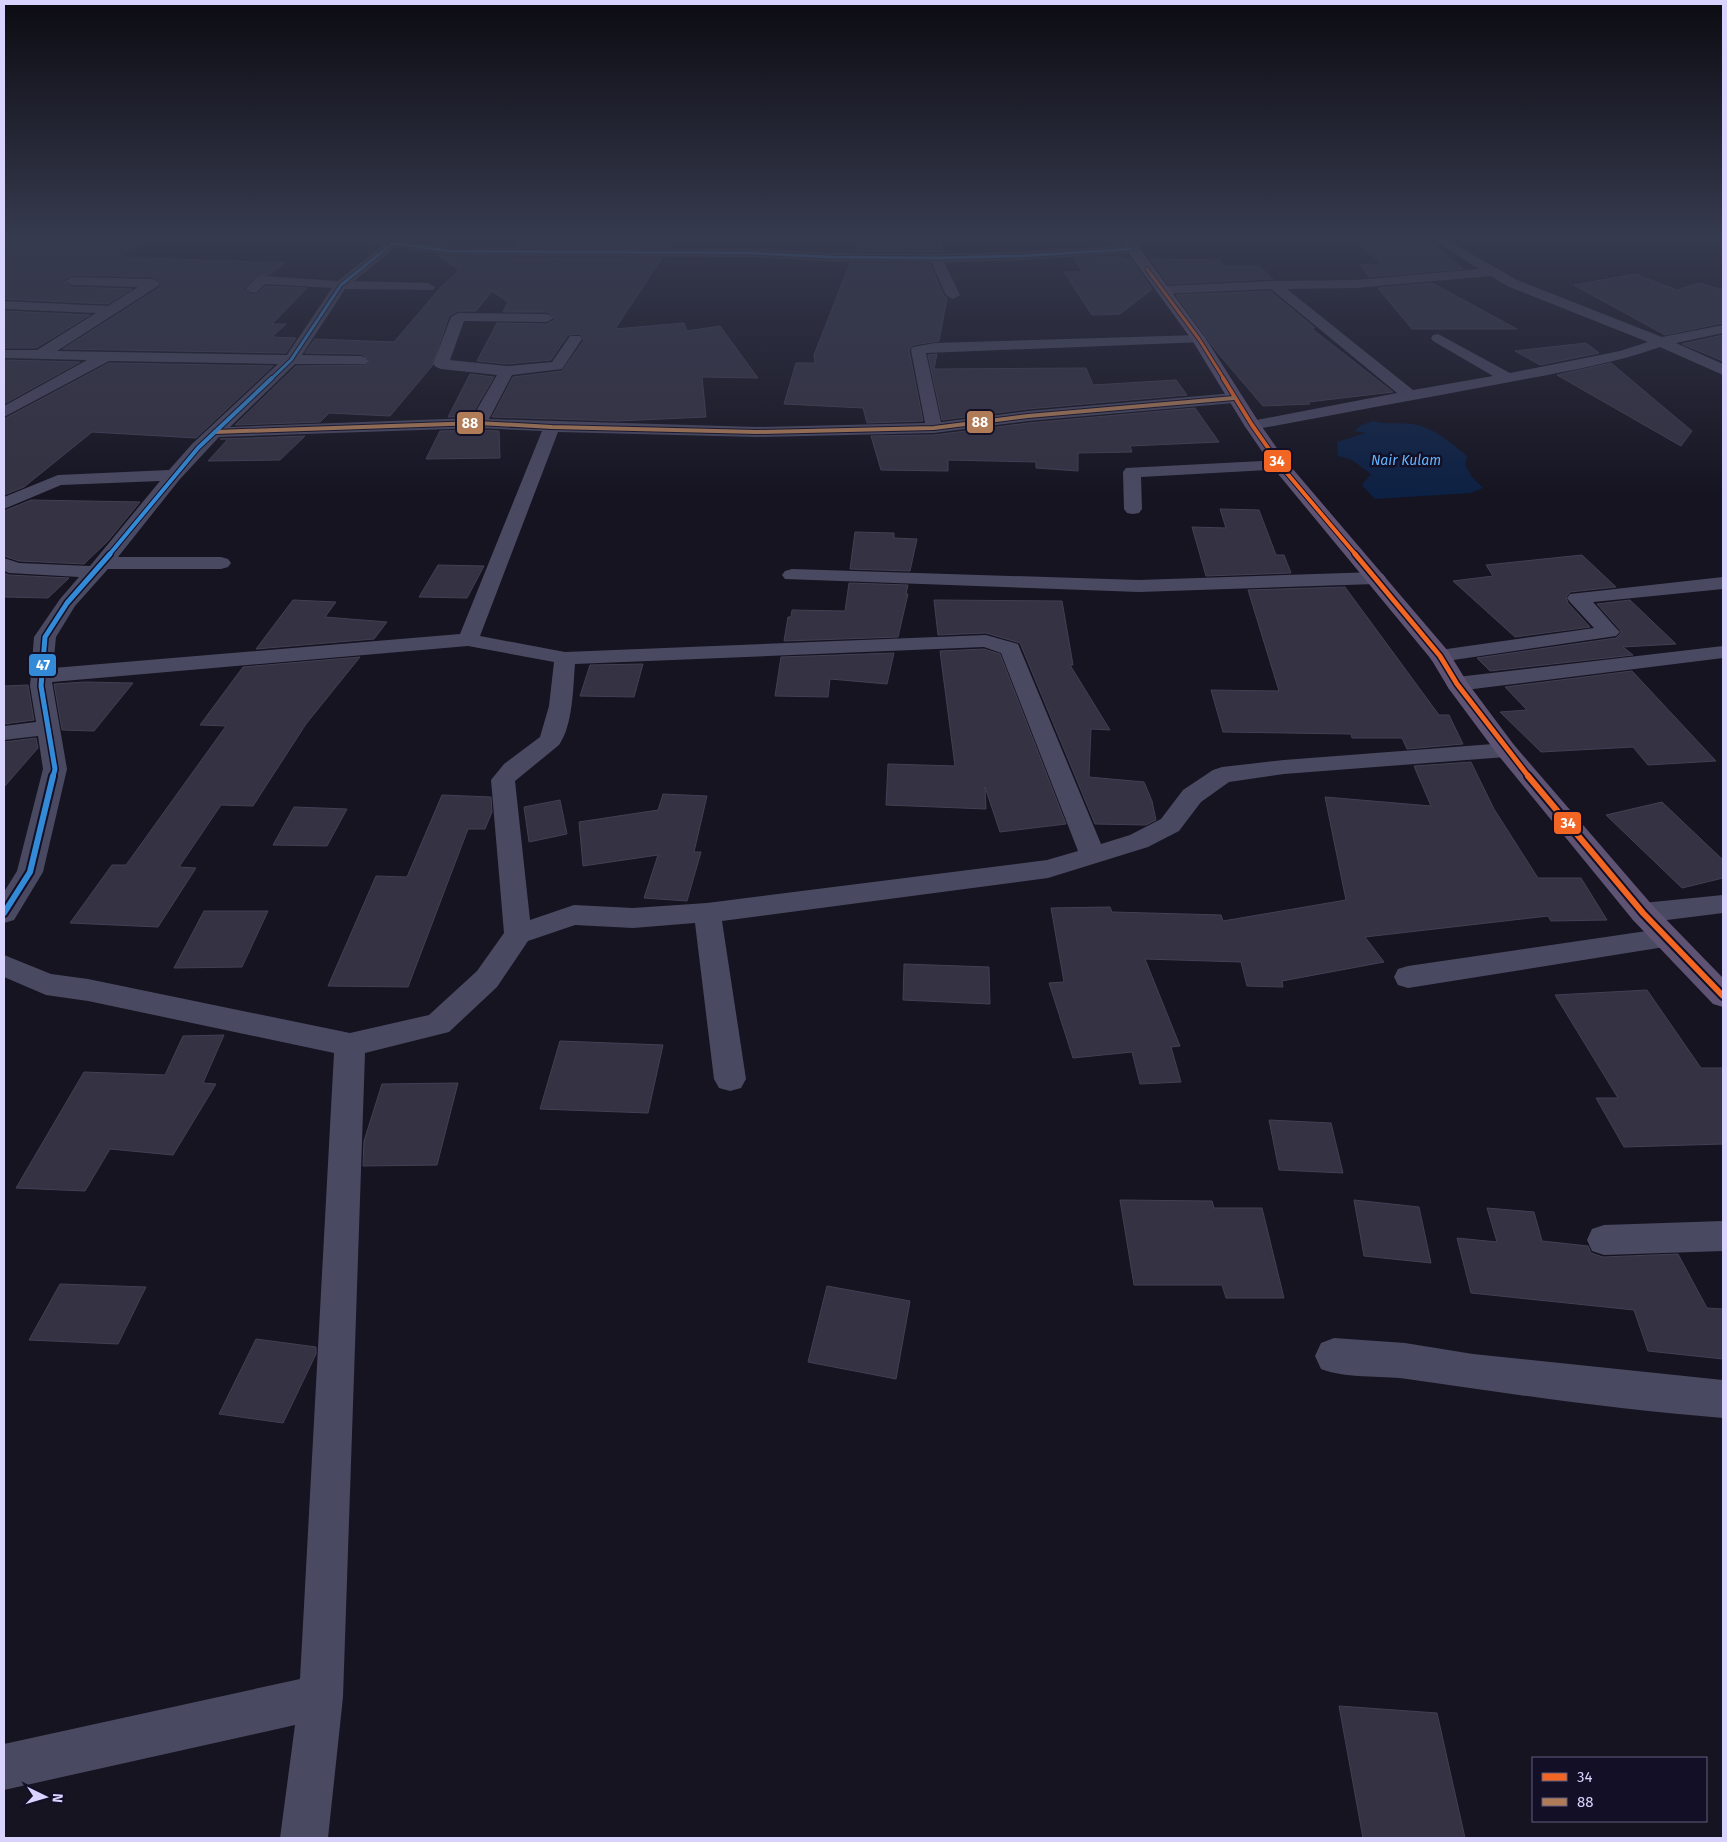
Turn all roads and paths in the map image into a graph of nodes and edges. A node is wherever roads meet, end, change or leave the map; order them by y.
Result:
1 (88, 324) edge
2 (315, 324) edge
3 (455, 324) edge
4 (1188, 324) edge
5 (1322, 324) edge
6 (1616, 324) edge
7 (1723, 329) edge
8 (575, 338) dead end
9 (1438, 338) dead end
10 (1199, 339) junction
11 (1661, 342) junction
12 (4, 354) edge
13 (40, 355) junction
14 (1559, 355) dead end
15 (105, 356) junction
16 (291, 360) junction
17 (361, 361) dead end
18 (1575, 366) junction
19 (1723, 370) edge
20 (507, 371) junction
21 (1508, 378) junction
22 (1411, 397) junction
23 (1234, 398) junction
24 (4, 412) edge
25 (478, 422) junction
26 (1252, 425) junction
27 (552, 427) junction
28 (934, 428) junction
29 (215, 432) junction
30 (1280, 465) junction
31 (174, 475) junction
32 (4, 504) edge
33 (1133, 509) dead end
34 (221, 563) dead end
35 (4, 564) edge
36 (99, 567) junction
37 (792, 575) dead end
38 (1376, 578) junction
39 (1723, 583) edge
40 (468, 640) junction
41 (1723, 652) edge
42 (1440, 656) junction
43 (565, 658) junction
44 (41, 676) junction
45 (1457, 684) junction
46 (47, 728) junction
47 (4, 733) edge
48 (1506, 750) junction
49 (1093, 855) junction
50 (1723, 904) edge
51 (4, 913) edge
52 (708, 913) junction
53 (1643, 913) junction
54 (518, 934) junction
55 (1667, 938) junction
56 (4, 965) edge
57 (1408, 977) dead end
58 (1723, 996) edge
59 (350, 1045) junction
60 (730, 1079) dead end
61 (1723, 1236) edge
62 (1604, 1240) dead end
63 (1334, 1356) dead end
64 (1723, 1399) edge
65 (321, 1697) junction
66 (4, 1767) edge
67 (304, 1838) edge

1 - 13 street
2 - 16 street
3 - 20 street
4 - 10 main road
5 - 22 street
6 - 11 street
7 - 11 street
8 - 20 street
9 - 21 street
10 - 23 main road
10 - 28 street
11 - 18 street
11 - 19 street
12 - 13 street
13 - 15 street
14 - 18 street
15 - 16 street
15 - 24 street
16 - 17 street
16 - 29 street
18 - 21 street
20 - 25 street
21 - 22 street
22 - 26 street
23 - 26 main road
23 - 28 street
25 - 27 street
25 - 29 street
26 - 30 main road
27 - 28 street
27 - 40 street
29 - 31 street
30 - 33 street
30 - 38 main road
31 - 32 street
31 - 36 street
34 - 36 street
35 - 36 street
36 - 44 street
37 - 38 street
38 - 42 main road
39 - 42 street
40 - 43 street
40 - 44 street
41 - 45 street
42 - 45 main road
43 - 49 street
43 - 54 street
44 - 46 street
45 - 48 main road
46 - 47 street
46 - 51 street
48 - 49 street
48 - 53 main road
49 - 52 street
50 - 53 street
52 - 54 street
52 - 60 street
53 - 55 main road
54 - 59 street
55 - 57 street
55 - 58 main road
56 - 59 street
59 - 65 street
61 - 62 street
63 - 64 street
65 - 66 street
65 - 67 street

